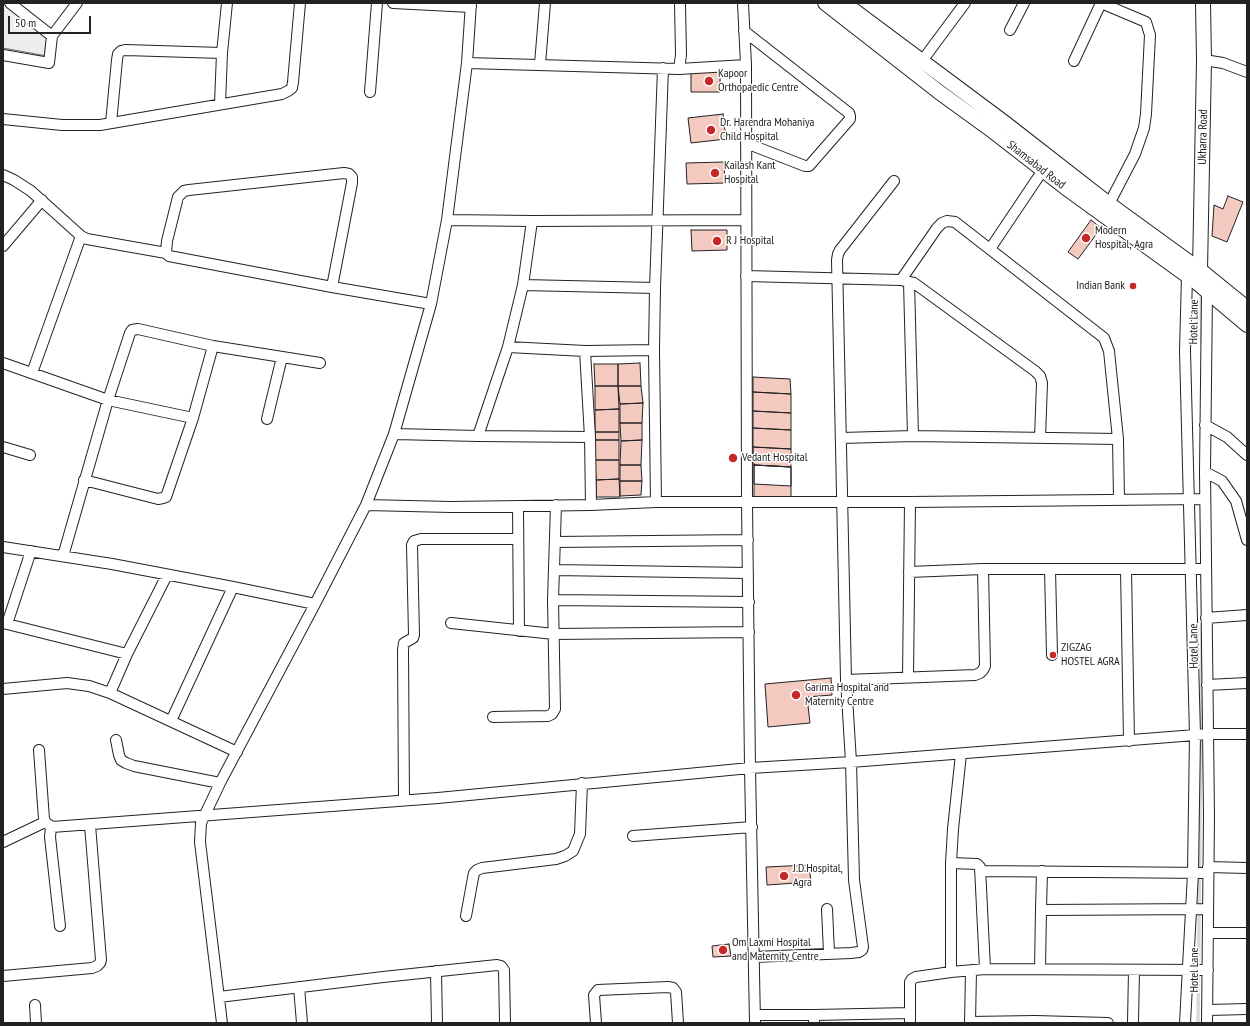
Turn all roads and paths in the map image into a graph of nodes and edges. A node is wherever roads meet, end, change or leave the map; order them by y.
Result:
1 (10, 3) edge
2 (77, 3) edge
3 (226, 3) edge
4 (300, 3) edge
5 (377, 3) edge
6 (393, 3) edge
7 (545, 3) edge
8 (680, 3) edge
9 (743, 3) edge
10 (825, 3) edge
11 (844, 3) edge
12 (965, 3) edge
13 (1024, 3) edge
14 (1101, 3) edge
15 (1203, 3) edge
16 (471, 5) edge
17 (1010, 30) dead end
18 (744, 31) junction
19 (52, 36) junction
20 (222, 53) junction
21 (3, 55) edge
22 (1204, 60) junction
23 (922, 61) junction
24 (1074, 61) dead end
25 (467, 63) junction
26 (540, 64) junction
27 (746, 65) junction
28 (663, 68) junction
29 (680, 69) junction
30 (1247, 72) edge
31 (370, 92) dead end
32 (220, 104) junction
33 (3, 119) edge
34 (111, 123) junction
35 (746, 143) junction
36 (1043, 170) junction
37 (3, 175) edge
38 (894, 181) dead end
39 (42, 200) junction
40 (1109, 204) junction
41 (447, 220) junction
42 (658, 220) junction
43 (746, 220) junction
44 (532, 221) junction
45 (81, 236) junction
46 (3, 246) edge
47 (990, 249) junction
48 (166, 253) junction
49 (1194, 270) junction
50 (746, 276) junction
51 (839, 279) junction
52 (905, 281) junction
53 (523, 285) junction
54 (332, 287) junction
55 (655, 288) junction
56 (1207, 292) junction
57 (431, 304) junction
58 (1247, 308) edge
59 (1247, 325) edge
60 (213, 346) junction
61 (508, 347) junction
62 (654, 350) junction
63 (584, 351) junction
64 (282, 357) junction
65 (3, 363) edge
66 (320, 363) dead end
67 (32, 373) junction
68 (108, 400) junction
69 (193, 418) junction
70 (267, 419) dead end
71 (1205, 425) junction
72 (394, 434) junction
73 (478, 436) junction
74 (913, 436) junction
75 (590, 437) junction
76 (841, 438) junction
77 (1040, 438) junction
78 (1118, 439) junction
79 (3, 448) edge
80 (30, 455) dead end
81 (1247, 455) edge
82 (1205, 472) junction
83 (84, 480) junction
84 (1196, 499) junction
85 (1119, 500) junction
86 (656, 502) junction
87 (842, 502) junction
88 (910, 502) junction
89 (747, 503) junction
90 (366, 505) junction
91 (556, 505) junction
92 (591, 505) junction
93 (518, 506) junction
94 (518, 539) junction
95 (748, 540) junction
96 (1247, 540) edge
97 (555, 542) junction
98 (3, 547) edge
99 (31, 551) junction
100 (63, 556) junction
101 (983, 569) junction
102 (1050, 569) junction
103 (1126, 569) junction
104 (1197, 569) junction
105 (554, 570) junction
106 (909, 572) junction
107 (748, 573) junction
108 (167, 575) junction
109 (233, 587) junction
110 (553, 600) junction
111 (749, 602) junction
112 (315, 604) junction
113 (1247, 615) edge
114 (1206, 618) junction
115 (451, 623) dead end
116 (5, 624) edge
117 (519, 632) junction
118 (749, 632) junction
119 (554, 634) junction
120 (127, 654) junction
121 (1052, 655) dead end
122 (908, 677) junction
123 (846, 680) junction
124 (1247, 683) edge
125 (1207, 685) junction
126 (3, 690) edge
127 (110, 693) junction
128 (493, 717) dead end
129 (171, 722) junction
130 (1247, 734) edge
131 (1200, 735) junction
132 (116, 740) dead end
133 (1129, 740) junction
134 (39, 750) dead end
135 (237, 752) junction
136 (961, 754) junction
137 (851, 762) junction
138 (750, 768) junction
139 (220, 783) junction
140 (582, 783) junction
141 (404, 800) junction
142 (204, 816) junction
143 (48, 824) junction
144 (90, 825) junction
145 (752, 827) junction
146 (633, 836) dead end
147 (3, 842) edge
148 (951, 862) junction
149 (1247, 868) edge
150 (1208, 870) junction
151 (980, 871) junction
152 (1042, 872) junction
153 (1193, 873) junction
154 (827, 909) dead end
155 (1191, 909) junction
156 (1208, 909) junction
157 (1041, 910) junction
158 (466, 916) dead end
159 (60, 926) dead end
160 (1208, 933) junction
161 (1247, 933) edge
162 (829, 954) junction
163 (754, 957) junction
164 (985, 968) junction
165 (1040, 969) junction
166 (1134, 970) junction
167 (1188, 970) junction
168 (1208, 970) junction
169 (436, 971) junction
170 (971, 971) junction
171 (951, 972) junction
172 (3, 976) edge
173 (299, 987) junction
174 (219, 997) junction
175 (35, 1005) dead end
176 (1247, 1008) edge
177 (1208, 1010) junction
178 (910, 1018) edge
179 (755, 1019) edge
180 (814, 1019) edge
181 (970, 1022) edge
182 (1035, 1022) edge
183 (36, 1023) edge
184 (222, 1023) edge
185 (302, 1023) edge
186 (437, 1023) edge
187 (505, 1023) edge
188 (596, 1023) edge
189 (678, 1023) edge
190 (1108, 1023) edge
191 (1133, 1023) edge
192 (1185, 1023) edge
193 (1207, 1023) edge

1 - 19 street
2 - 19 street
3 - 20 street
4 - 32 street
5 - 31 street
6 - 16 street
7 - 26 street
8 - 29 street
9 - 18 street
10 - 36 main road, Shamsabad Road
11 - 23 main road, Shamsabad Road
12 - 23 street
13 - 17 street
14 - 24 street
14 - 40 street
15 - 22 main road, Ukharra Road
16 - 25 street
18 - 27 street
18 - 35 street
19 - 21 street
20 - 32 street
20 - 34 street
22 - 30 street
22 - 49 main road, Ukharra Road
23 - 40 main road, Shamsabad Road
25 - 26 street
25 - 41 street
26 - 28 street
27 - 29 street
27 - 35 street
28 - 29 street
28 - 42 street
32 - 34 street
33 - 34 street
35 - 43 street
36 - 47 street
36 - 49 main road, Shamsabad Road
37 - 39 street
38 - 51 street
39 - 45 street
39 - 46 street
40 - 49 main road, Shamsabad Road
41 - 44 street
41 - 57 street
42 - 43 street
42 - 44 street
42 - 55 street
43 - 50 street
44 - 53 street
45 - 48 street
45 - 67 street
47 - 52 street
47 - 78 street
48 - 54 street
48 - 54 street
49 - 56 main road, Shamsabad Road
49 - 58 main road, Shamsabad Road
49 - 84 street
50 - 51 street
50 - 89 street
51 - 52 street
51 - 76 street
52 - 74 street
52 - 77 street
53 - 55 street
53 - 61 street
54 - 57 street
55 - 62 street
56 - 59 main road, Shamsabad Road
56 - 71 street, Hotel Lane
57 - 72 street
60 - 64 street
60 - 68 street
60 - 69 street
61 - 63 street
61 - 73 street
62 - 63 street
62 - 86 street
63 - 75 street
64 - 66 street
64 - 70 street
65 - 67 street
67 - 68 street
68 - 69 street
68 - 83 street
69 - 83 street
71 - 81 street
71 - 82 street, Hotel Lane
72 - 73 street
72 - 90 street
73 - 75 street
74 - 76 street
74 - 77 street
75 - 92 street
76 - 87 street
77 - 78 street
78 - 85 street
79 - 80 street
82 - 84 street, Hotel Lane
82 - 96 street
83 - 100 street
84 - 85 street
84 - 104 street
84 - 104 street, Hotel Lane
85 - 88 street
86 - 89 street
86 - 92 street
87 - 88 street
87 - 89 street
87 - 123 street
88 - 106 street
89 - 95 street
90 - 93 street
90 - 112 street
91 - 92 street
91 - 93 street
91 - 97 street
93 - 94 street
94 - 117 street
94 - 141 street
95 - 97 street
95 - 107 street
97 - 105 street
98 - 99 street
99 - 100 street
99 - 116 street
100 - 108 street
101 - 102 street
101 - 106 street
101 - 122 street
102 - 103 street
102 - 121 street
103 - 104 street
103 - 133 street
104 - 114 street, Hotel Lane
104 - 131 street
105 - 107 street
105 - 110 street
106 - 122 street
107 - 111 street
108 - 109 street
108 - 120 street
109 - 112 street
109 - 129 street
110 - 111 street
110 - 119 street
111 - 118 street
112 - 135 street
113 - 114 street
114 - 125 street, Hotel Lane
115 - 117 street
116 - 120 street
117 - 119 street
118 - 119 street
118 - 138 street
119 - 128 street
120 - 127 street
122 - 123 street
123 - 137 street
124 - 125 street
125 - 131 street, Hotel Lane
126 - 127 street
127 - 129 street
129 - 135 street
130 - 131 street
131 - 133 street
131 - 150 street, Hotel Lane
131 - 153 street
132 - 139 street
133 - 136 street
134 - 143 street
135 - 139 street
136 - 137 street
136 - 148 street
137 - 138 street
137 - 162 street
138 - 140 street
138 - 145 street
139 - 142 street
140 - 141 street
140 - 158 street
141 - 142 street
142 - 144 street
142 - 174 street
143 - 144 street
143 - 147 street
143 - 159 street
144 - 172 street
145 - 146 street
145 - 163 street
148 - 151 street
148 - 171 street
149 - 150 street
150 - 153 street
150 - 156 street, Hotel Lane
151 - 152 street
151 - 164 street
152 - 153 street
152 - 157 street
153 - 155 street
154 - 162 street
155 - 156 street
155 - 157 street
155 - 167 street
156 - 160 street, Hotel Lane
157 - 165 street
160 - 161 street
160 - 168 street, Hotel Lane
162 - 163 street
163 - 179 street
164 - 165 street
164 - 170 street
165 - 166 street
166 - 167 street
166 - 191 street
167 - 168 street
167 - 192 street
168 - 177 street, Hotel Lane
169 - 173 street
169 - 186 street
169 - 187 street
170 - 171 street
170 - 181 street
171 - 178 street
173 - 174 street
173 - 185 street
174 - 184 street
175 - 183 street
176 - 177 street
177 - 193 street, Hotel Lane
178 - 180 street
179 - 180 street
181 - 182 street
182 - 190 street
188 - 189 street

